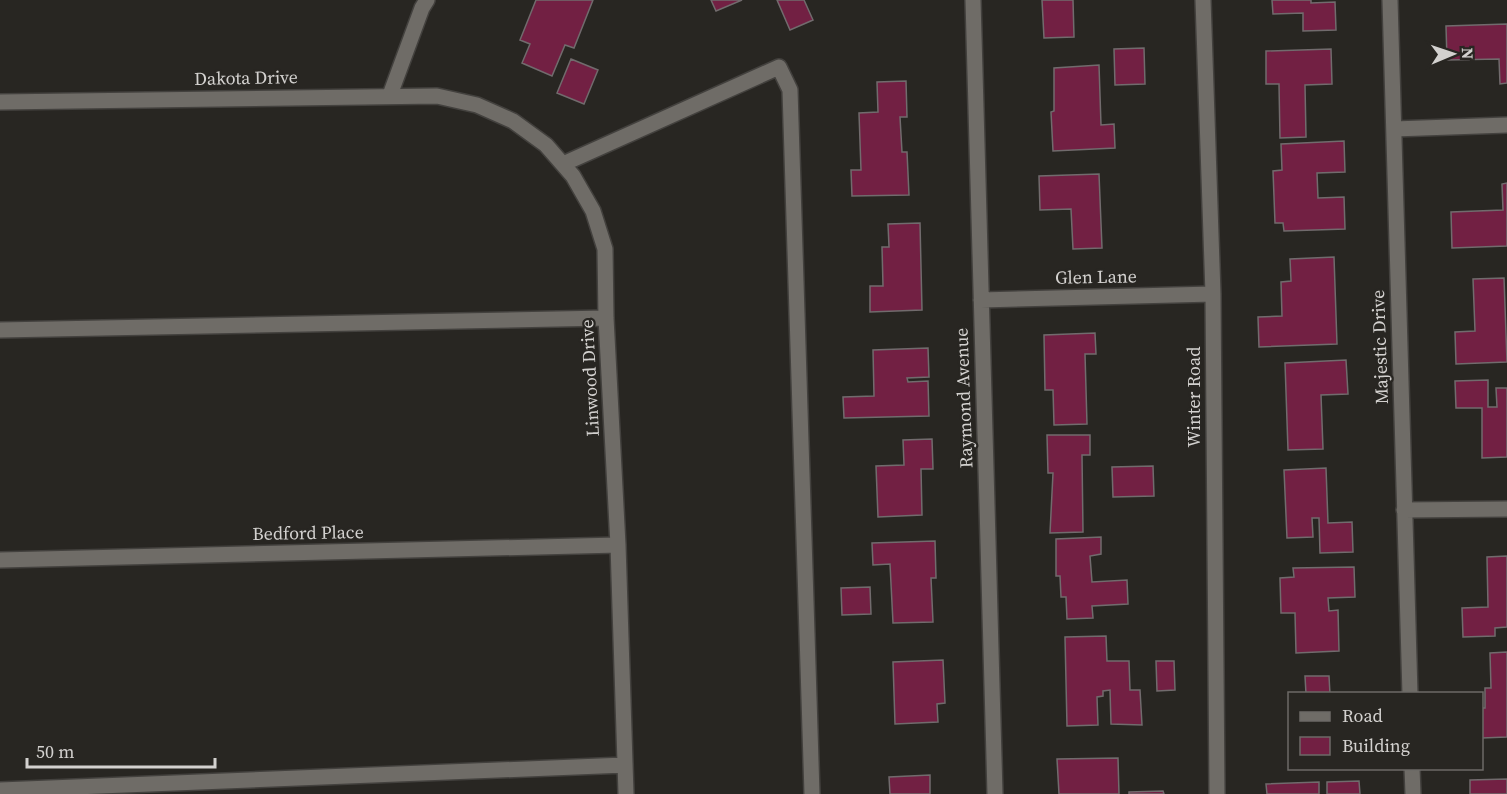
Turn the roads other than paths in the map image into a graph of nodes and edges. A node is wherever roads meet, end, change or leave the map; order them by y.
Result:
1 (427, 0) edge
2 (973, 0) edge
3 (1203, 0) edge
4 (1390, 0) edge
5 (390, 95) junction
6 (0, 102) edge
7 (1507, 125) edge
8 (1394, 129) junction
9 (563, 164) junction
10 (1213, 294) junction
11 (981, 300) junction
12 (606, 318) junction
13 (0, 330) edge
14 (1507, 509) edge
15 (1404, 510) junction
16 (618, 546) junction
17 (0, 560) edge
18 (1410, 692) edge
19 (625, 765) junction
20 (1412, 770) edge
21 (0, 790) edge
22 (626, 794) edge
23 (812, 794) edge
24 (995, 794) edge
25 (1217, 794) edge
26 (1413, 794) edge

1 - 5 street
2 - 11 street, Raymond Avenue
3 - 10 street, Winter Road
4 - 8 street, Majestic Drive
5 - 6 street, Dakota Drive
5 - 9 street, Linwood Drive
7 - 8 street
8 - 15 street, Majestic Drive
9 - 12 street, Linwood Drive
9 - 23 street
10 - 11 street, Glen Lane
10 - 25 street, Winter Road
11 - 24 street, Raymond Avenue
12 - 13 street
12 - 16 street, Linwood Drive
14 - 15 street
15 - 18 street, Majestic Drive
16 - 17 street, Bedford Place
16 - 19 street, Linwood Drive
19 - 21 street
19 - 22 street, Linwood Drive
20 - 26 street

